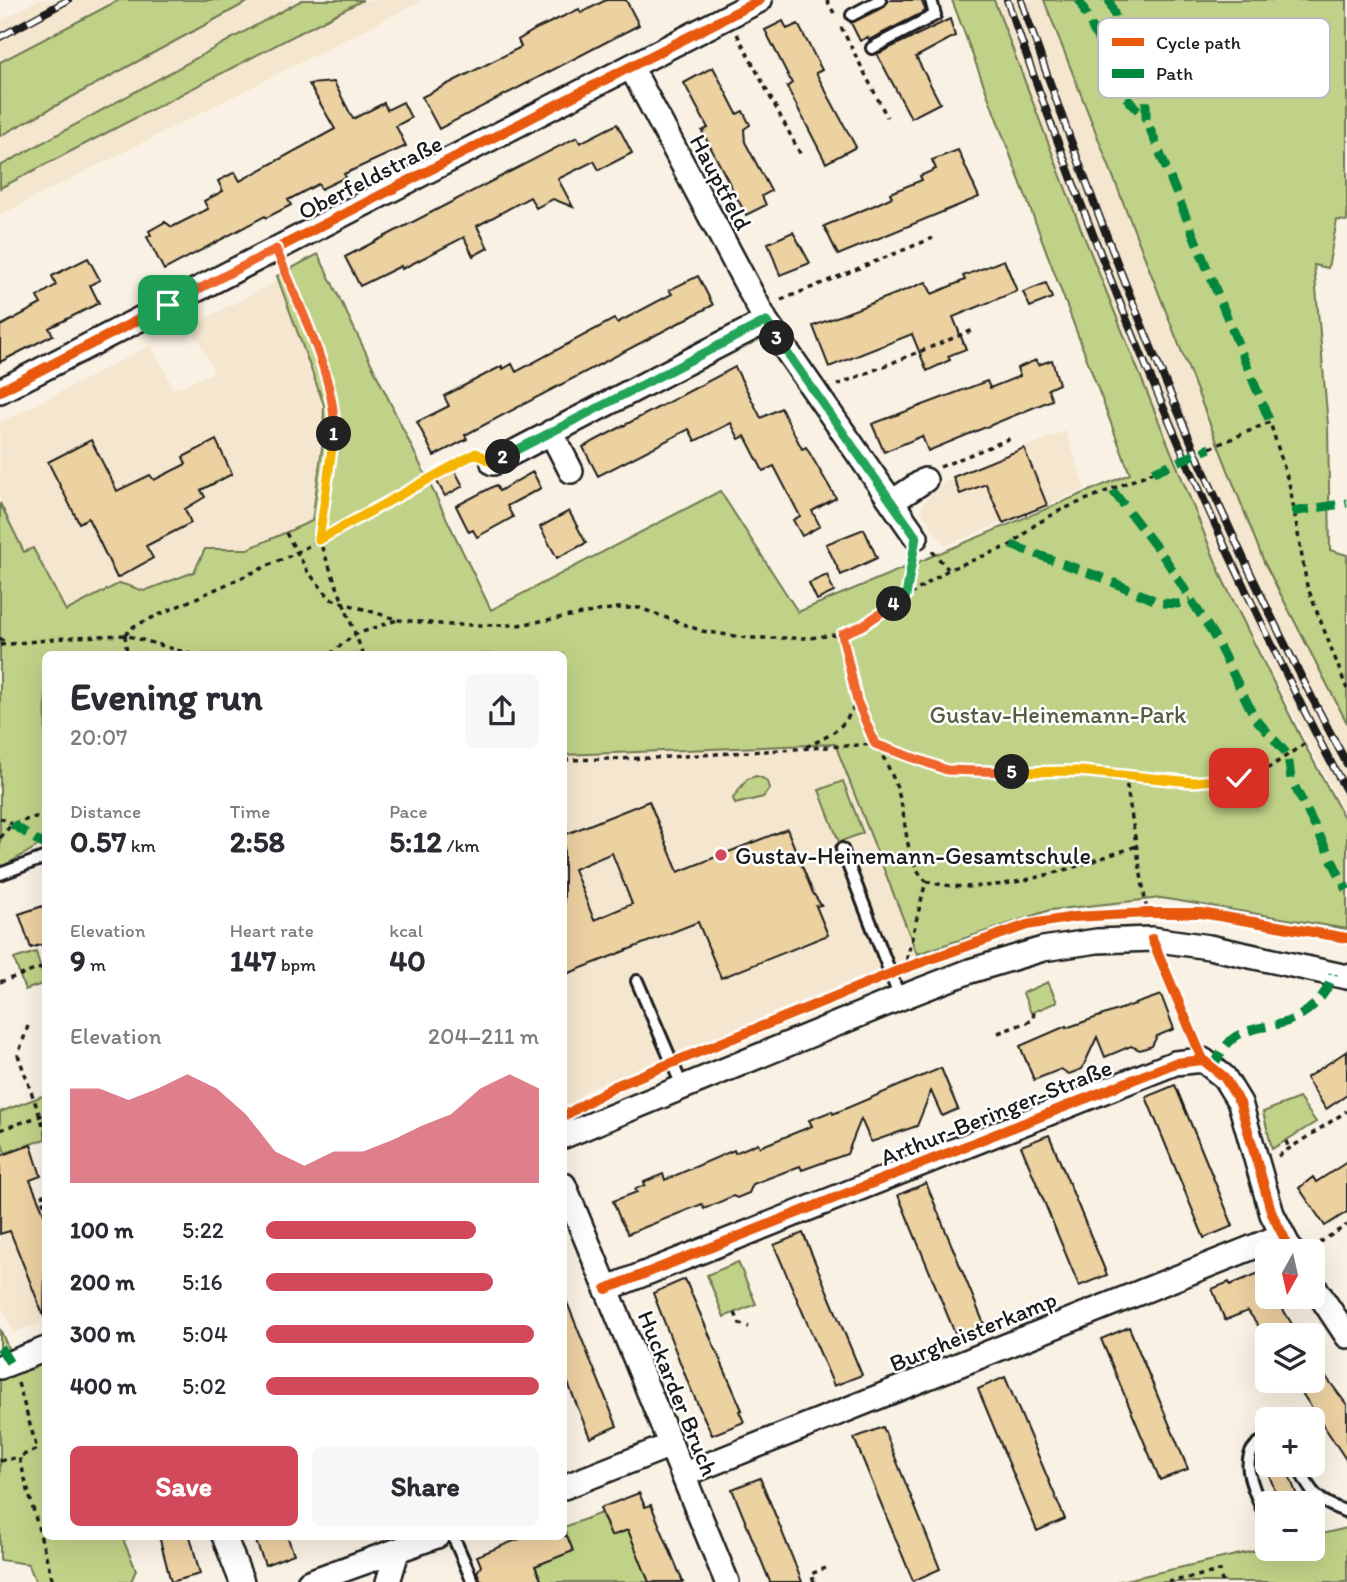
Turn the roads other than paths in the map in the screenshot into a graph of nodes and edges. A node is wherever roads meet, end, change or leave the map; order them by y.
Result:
1 (760, 0) edge
2 (880, 0) edge
3 (931, 0) edge
4 (852, 15) dead end
5 (872, 48) dead end
6 (631, 67) junction
7 (763, 315) junction
8 (0, 391) edge
9 (551, 432) junction
10 (493, 463) road end
11 (570, 471) dead end
12 (925, 480) road end
13 (892, 502) junction
14 (916, 537) road end
15 (842, 849) dead end
16 (42, 858) edge
17 (0, 874) edge
18 (1347, 977) edge
19 (637, 981) dead end
20 (900, 998) junction
21 (683, 1088) junction
22 (567, 1135) edge
23 (567, 1192) edge
24 (1284, 1239) edge
25 (1255, 1256) edge
26 (607, 1289) junction
27 (1325, 1303) edge
28 (1347, 1336) edge
29 (42, 1351) edge
30 (5, 1365) edge
31 (671, 1446) junction
32 (1255, 1447) edge
33 (683, 1475) junction
34 (1303, 1477) edge
35 (567, 1486) edge
36 (1255, 1491) edge
37 (1347, 1512) edge
38 (226, 1540) edge
39 (427, 1540) edge
40 (455, 1540) edge
41 (397, 1552) junction
42 (242, 1582) edge
43 (309, 1582) edge
44 (387, 1582) edge
45 (473, 1582) edge
46 (727, 1582) edge

1 - 6 street, Oberfeldstraße
2 - 4 lane
3 - 5 lane
6 - 7 street, Hauptfeld
6 - 8 street, Oberfeldstraße
7 - 9 street
7 - 13 street, Hauptfeld
9 - 10 street
9 - 11 street
12 - 13 street
13 - 14 street, Hauptfeld
15 - 20 lane
16 - 17 lane
18 - 20 street
19 - 21 lane
20 - 21 street
21 - 22 street
23 - 26 street, Huckarder Bruch
24 - 26 street, Arthur-Beringer-Straße
25 - 33 street, Burgheisterkamp
26 - 31 street, Huckarder Bruch
27 - 28 street
29 - 30 street
31 - 33 street, Huckarder Bruch
31 - 35 street
32 - 36 lane
33 - 46 street, Huckarder Bruch
34 - 37 lane
38 - 42 street
39 - 41 street
40 - 45 lane
41 - 43 street
41 - 44 street

